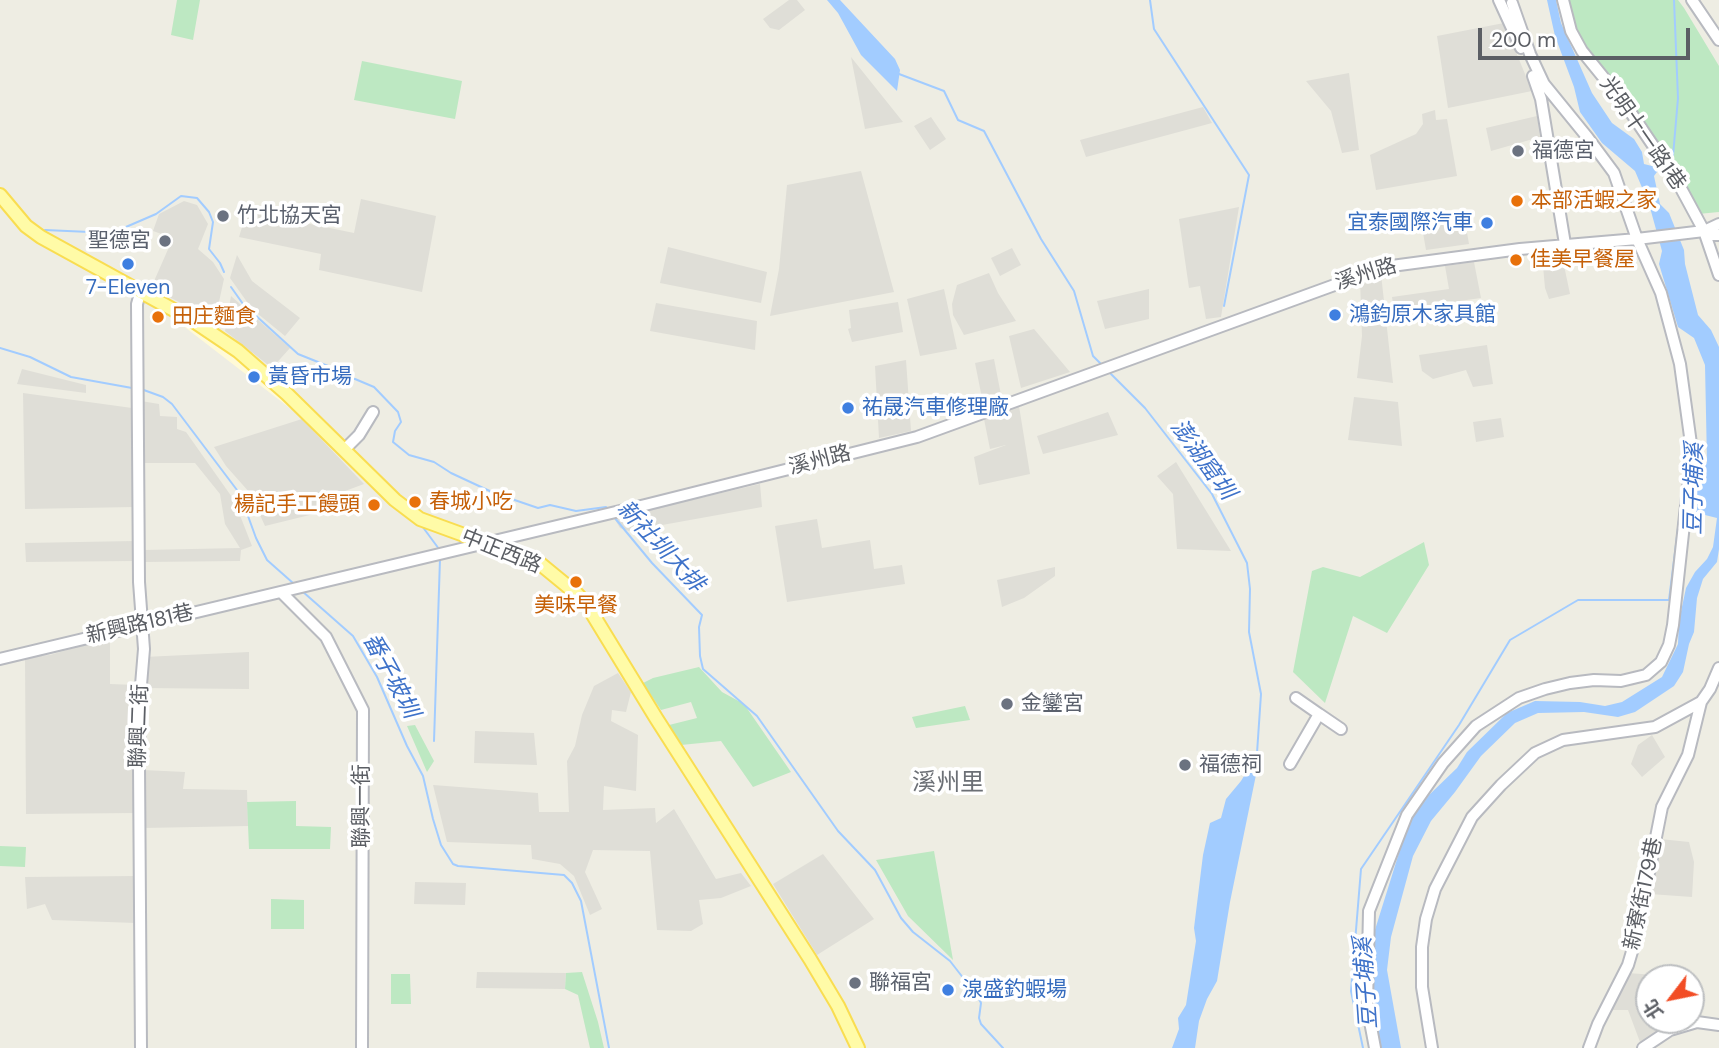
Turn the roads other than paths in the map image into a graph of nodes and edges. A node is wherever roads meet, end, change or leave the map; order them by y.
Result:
1 (1499, 0) edge
2 (1563, 0) edge
3 (1692, 0) edge
4 (1512, 2) edge
5 (1508, 19) junction
6 (1719, 40) edge
7 (1539, 82) junction
8 (0, 195) edge
9 (1719, 224) edge
10 (1704, 231) junction
11 (1719, 235) edge
12 (1637, 239) junction
13 (1565, 244) junction
14 (1719, 275) edge
15 (141, 290) junction
16 (373, 412) dead end
17 (344, 450) junction
18 (486, 543) junction
19 (281, 592) junction
20 (141, 625) junction
21 (0, 659) edge
22 (1719, 668) edge
23 (1296, 698) dead end
24 (1700, 702) junction
25 (1319, 714) junction
26 (1341, 729) dead end
27 (1290, 764) dead end
28 (1719, 1025) edge
29 (141, 1048) edge
30 (362, 1048) edge
31 (859, 1048) edge
32 (1375, 1048) edge
33 (1432, 1048) edge
34 (1589, 1048) edge
35 (1643, 1048) edge

1 - 5 street
2 - 10 street, 光明十一路1巷
3 - 6 street
4 - 5 street
4 - 7 street
5 - 7 street
7 - 12 street
7 - 13 street
8 - 15 main road, 中正西路
9 - 10 street
10 - 11 street
10 - 12 street, 溪州路
10 - 14 street, 光明十一路1巷
12 - 13 street, 溪州路
12 - 32 street
13 - 18 street, 溪州路
15 - 17 main road, 中正西路
15 - 20 street, 聯興二街
16 - 17 street
17 - 18 main road, 中正西路
18 - 19 street, 新興路181巷
18 - 31 main road, 中正西路
19 - 20 street, 新興路181巷
19 - 30 street, 聯興一街
20 - 21 street, 新興路181巷
20 - 29 street, 聯興二街
22 - 24 street
23 - 25 street
24 - 33 street
24 - 34 street, 新寮街179巷
25 - 26 street
25 - 27 street
28 - 35 street

